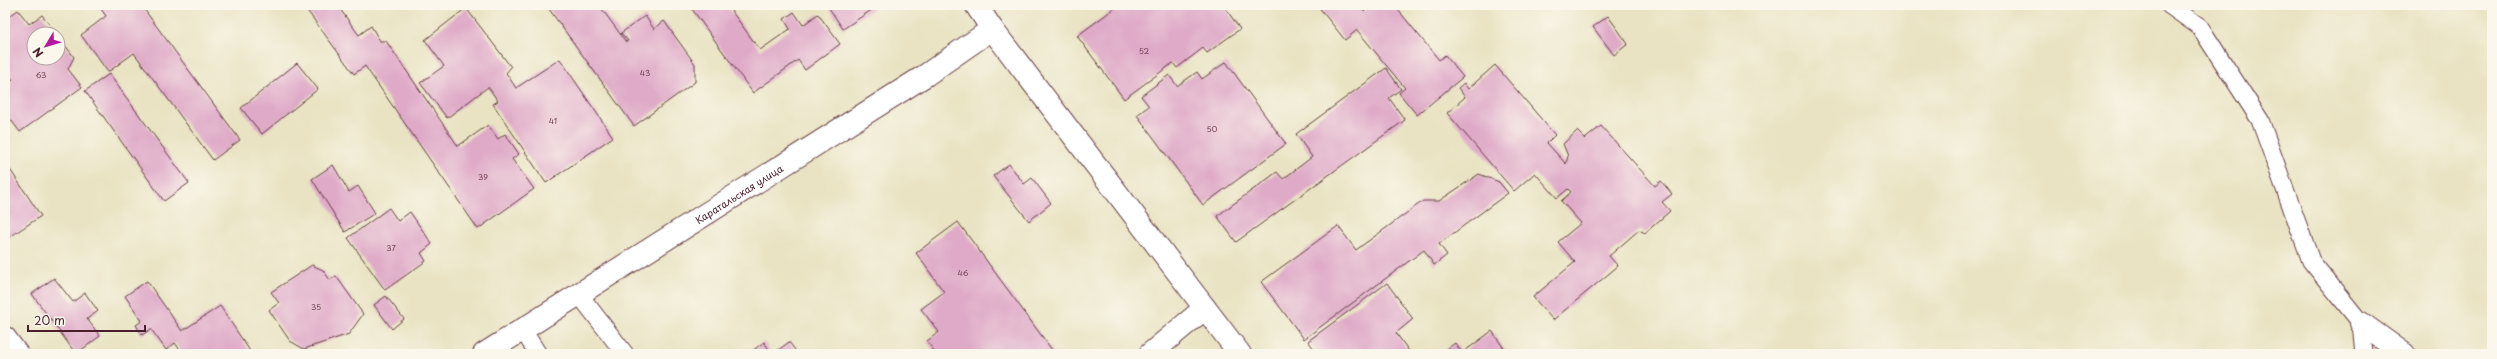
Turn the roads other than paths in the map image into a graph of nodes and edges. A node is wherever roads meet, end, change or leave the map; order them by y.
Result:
1 (976, 5) edge
2 (2169, 5) edge
3 (992, 29) junction
4 (578, 293) junction
5 (1205, 308) junction
6 (2361, 323) junction
7 (523, 330) junction
8 (5, 338) edge
9 (17, 354) edge
10 (484, 354) edge
11 (538, 354) edge
12 (625, 354) edge
13 (1150, 354) edge
14 (1240, 354) edge
15 (2364, 354) edge
16 (2404, 354) edge

1 - 3 street
2 - 6 lane
3 - 4 street, Каратальская улица
3 - 5 street
4 - 7 street, Каратальская улица
4 - 12 lane
5 - 13 street
5 - 14 street
6 - 15 lane
6 - 16 street
7 - 10 street, Каратальская улица
7 - 11 lane
8 - 9 street

